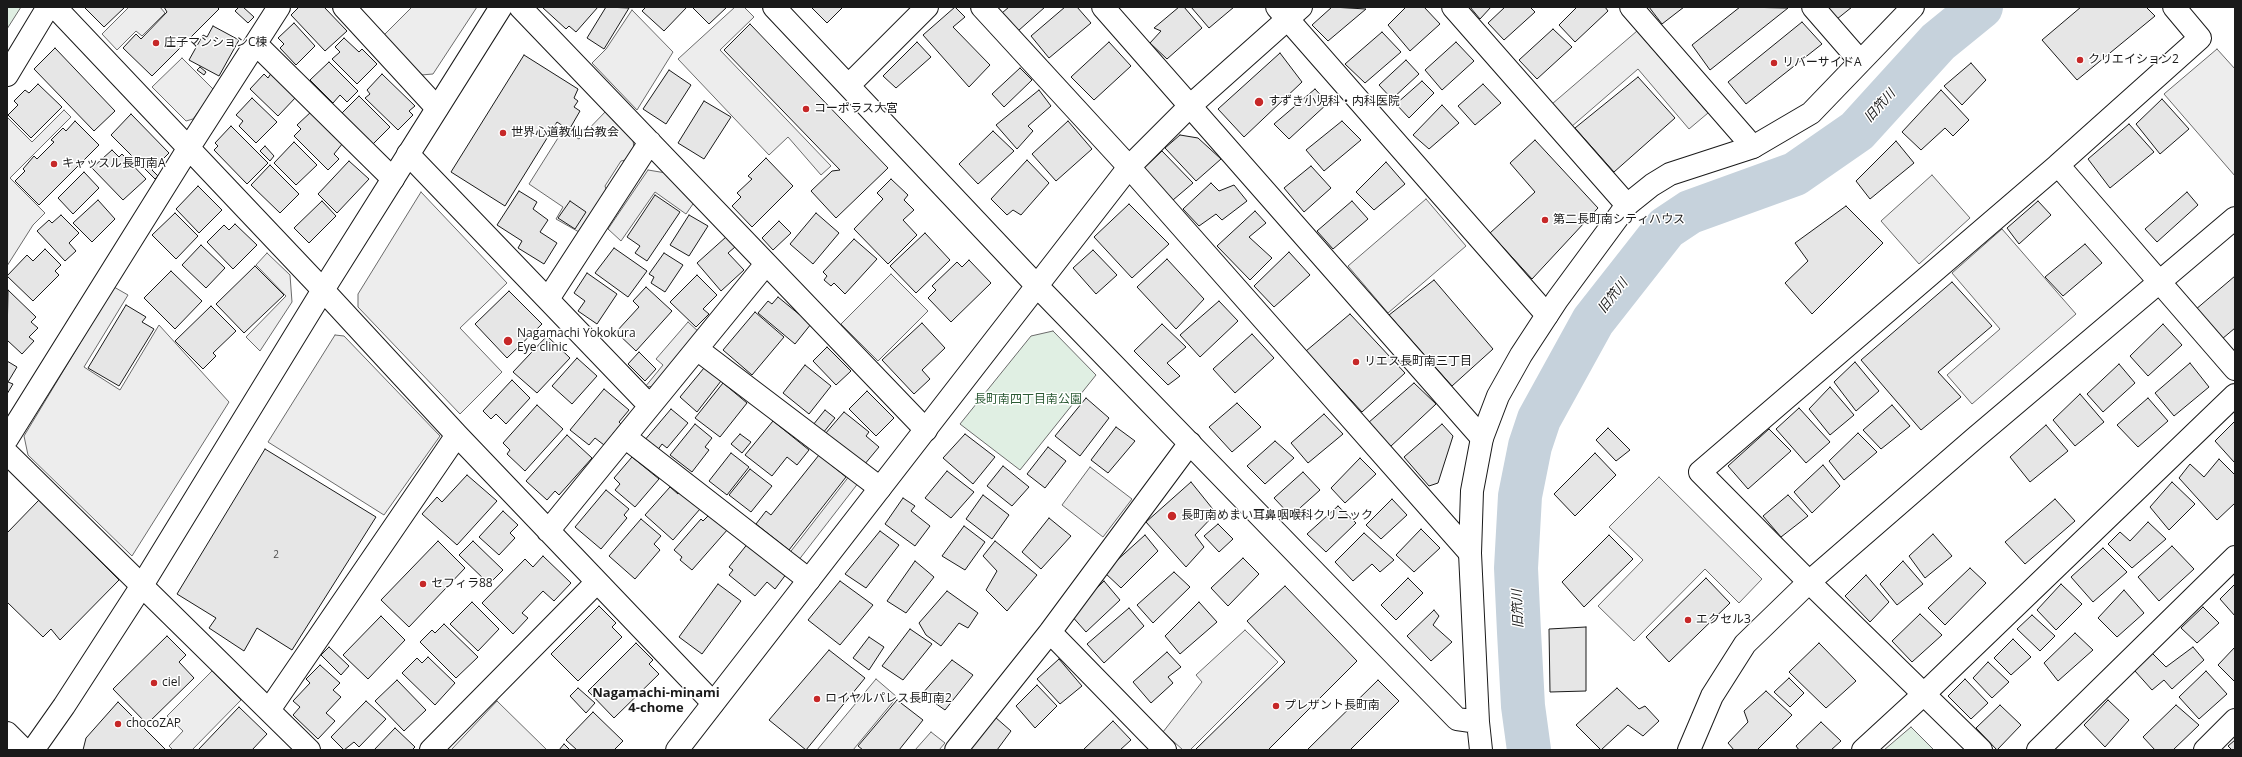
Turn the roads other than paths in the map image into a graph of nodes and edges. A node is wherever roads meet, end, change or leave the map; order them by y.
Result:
1 (48, 7) edge
2 (55, 7) edge
3 (279, 7) edge
4 (344, 7) edge
5 (501, 7) edge
6 (520, 7) edge
7 (774, 7) edge
8 (927, 7) edge
9 (982, 7) edge
10 (1103, 7) edge
11 (1452, 7) edge
12 (1631, 7) edge
13 (1813, 7) edge
14 (1913, 7) edge
15 (2174, 7) edge
16 (1288, 11) edge
17 (256, 44) junction
18 (1860, 61) junction
19 (7, 75) edge
20 (849, 85) junction
21 (1191, 105) junction
22 (437, 108) junction
23 (650, 142) junction
24 (1753, 147) junction
25 (188, 149) junction
26 (408, 154) junction
27 (2058, 165) junction
28 (1129, 167) junction
29 (393, 179) junction
30 (1627, 205) junction
31 (2235, 218) edge
32 (766, 264) junction
33 (2161, 282) junction
34 (1038, 287) junction
35 (323, 290) junction
36 (548, 299) junction
37 (1547, 315) junction
38 (697, 349) junction
39 (2235, 369) edge
40 (2235, 395) edge
41 (650, 406) junction
42 (926, 430) junction
43 (457, 435) junction
44 (625, 437) junction
45 (1482, 438) junction
46 (7, 439) edge
47 (1190, 443) junction
48 (7, 453) edge
49 (880, 488) junction
50 (548, 531) junction
51 (1470, 553) junction
52 (2235, 557) edge
53 (809, 580) junction
54 (597, 582) junction
55 (1809, 582) junction
56 (141, 587) junction
57 (1050, 632) junction
58 (1924, 693) junction
59 (713, 703) junction
60 (269, 710) junction
61 (2235, 720) edge
62 (1478, 722) junction
63 (7, 733) edge
64 (24, 750) edge
65 (33, 750) edge
66 (309, 750) edge
67 (431, 750) edge
68 (677, 750) edge
69 (956, 750) edge
70 (1165, 750) edge
71 (1481, 750) edge
72 (1688, 750) edge
73 (1862, 750) edge
74 (1981, 750) edge
75 (2038, 750) edge
76 (2205, 750) edge

1 - 19 street
2 - 25 street
3 - 17 street
4 - 22 street
5 - 22 street
6 - 23 street
7 - 20 street
8 - 20 street
9 - 28 street
10 - 21 street
11 - 30 street
12 - 24 street
13 - 18 street
14 - 18 street
15 - 27 street
16 - 21 street
16 - 37 street
17 - 25 street
17 - 29 street
18 - 24 street
20 - 34 street
21 - 28 street
21 - 45 street
22 - 26 street
23 - 32 street
23 - 36 street
24 - 30 street
25 - 35 street
25 - 46 street
26 - 29 street
26 - 36 street
27 - 33 street
27 - 55 street
28 - 34 street
28 - 51 street
29 - 35 street
30 - 37 street
31 - 33 street
32 - 38 street
32 - 42 street
33 - 39 street
33 - 55 street
34 - 42 street
34 - 47 street
35 - 43 street
35 - 56 street
36 - 41 street
37 - 45 street
38 - 41 street
38 - 49 street
40 - 58 street
41 - 44 street
42 - 49 street
43 - 50 street
43 - 60 street
44 - 50 street
44 - 53 street
45 - 51 street
47 - 57 street
47 - 62 street
48 - 56 street
49 - 53 street
50 - 54 street
51 - 62 street
52 - 75 street
53 - 59 street
54 - 59 street
54 - 67 street
55 - 58 street
55 - 72 street
56 - 60 street
56 - 65 street
57 - 69 street
57 - 70 street
58 - 73 street
58 - 74 street
59 - 68 street
60 - 66 street
61 - 76 street
62 - 71 street
63 - 64 street

